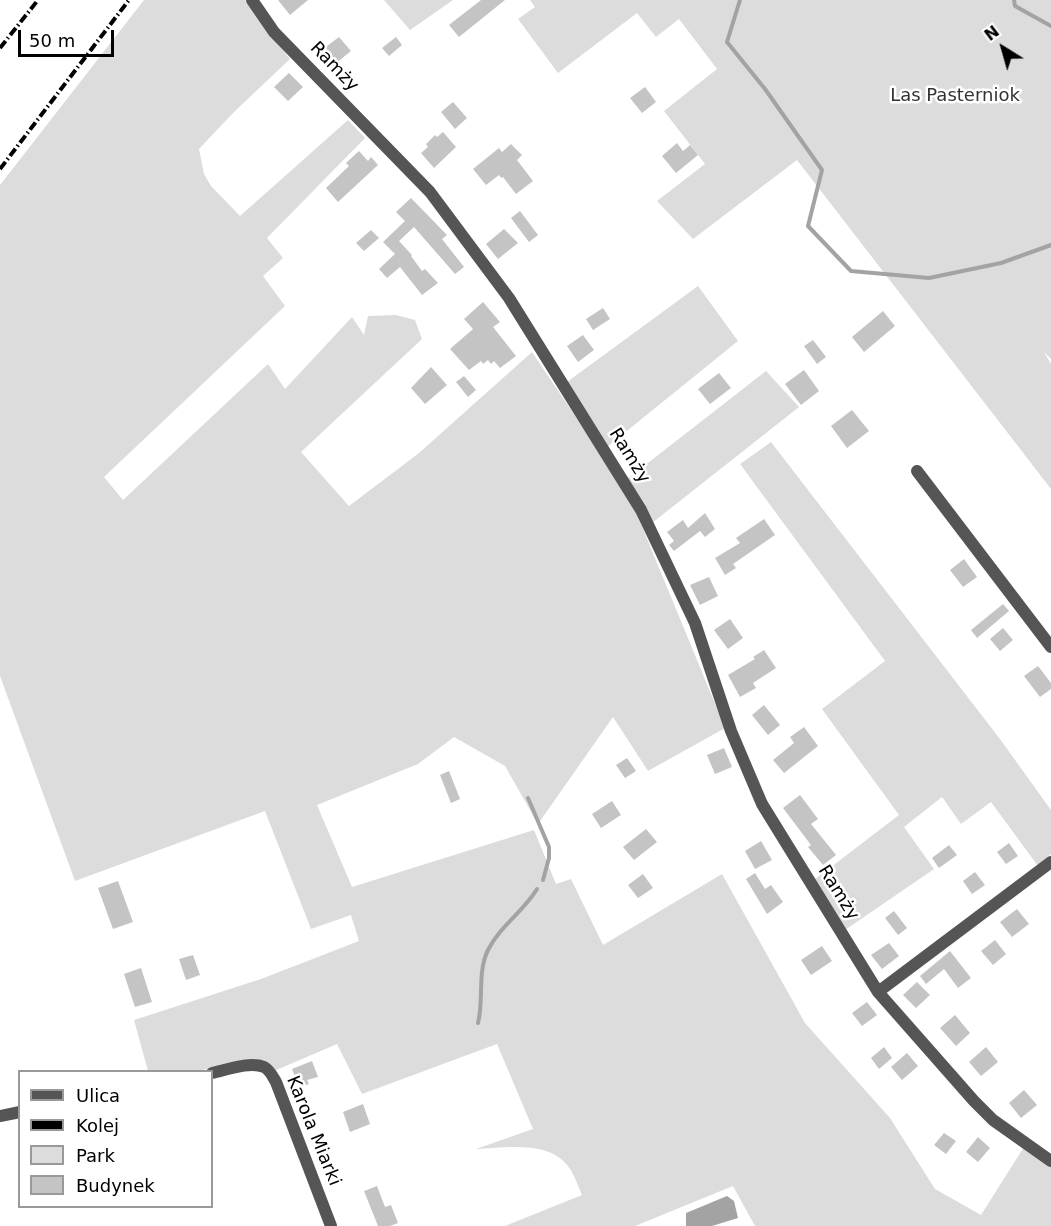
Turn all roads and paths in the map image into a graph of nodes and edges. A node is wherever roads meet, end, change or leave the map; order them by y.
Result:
1 (252, 0) edge
2 (917, 471) dead end
3 (1051, 647) edge
4 (1051, 862) edge
5 (878, 992) junction
6 (213, 1073) edge
7 (18, 1112) edge
8 (0, 1116) edge
9 (1051, 1161) edge
10 (331, 1226) edge

1 - 5 street, Ramży
2 - 3 street
4 - 5 street
5 - 9 street, Ramży
6 - 10 street, Karola Miarki
7 - 8 street

